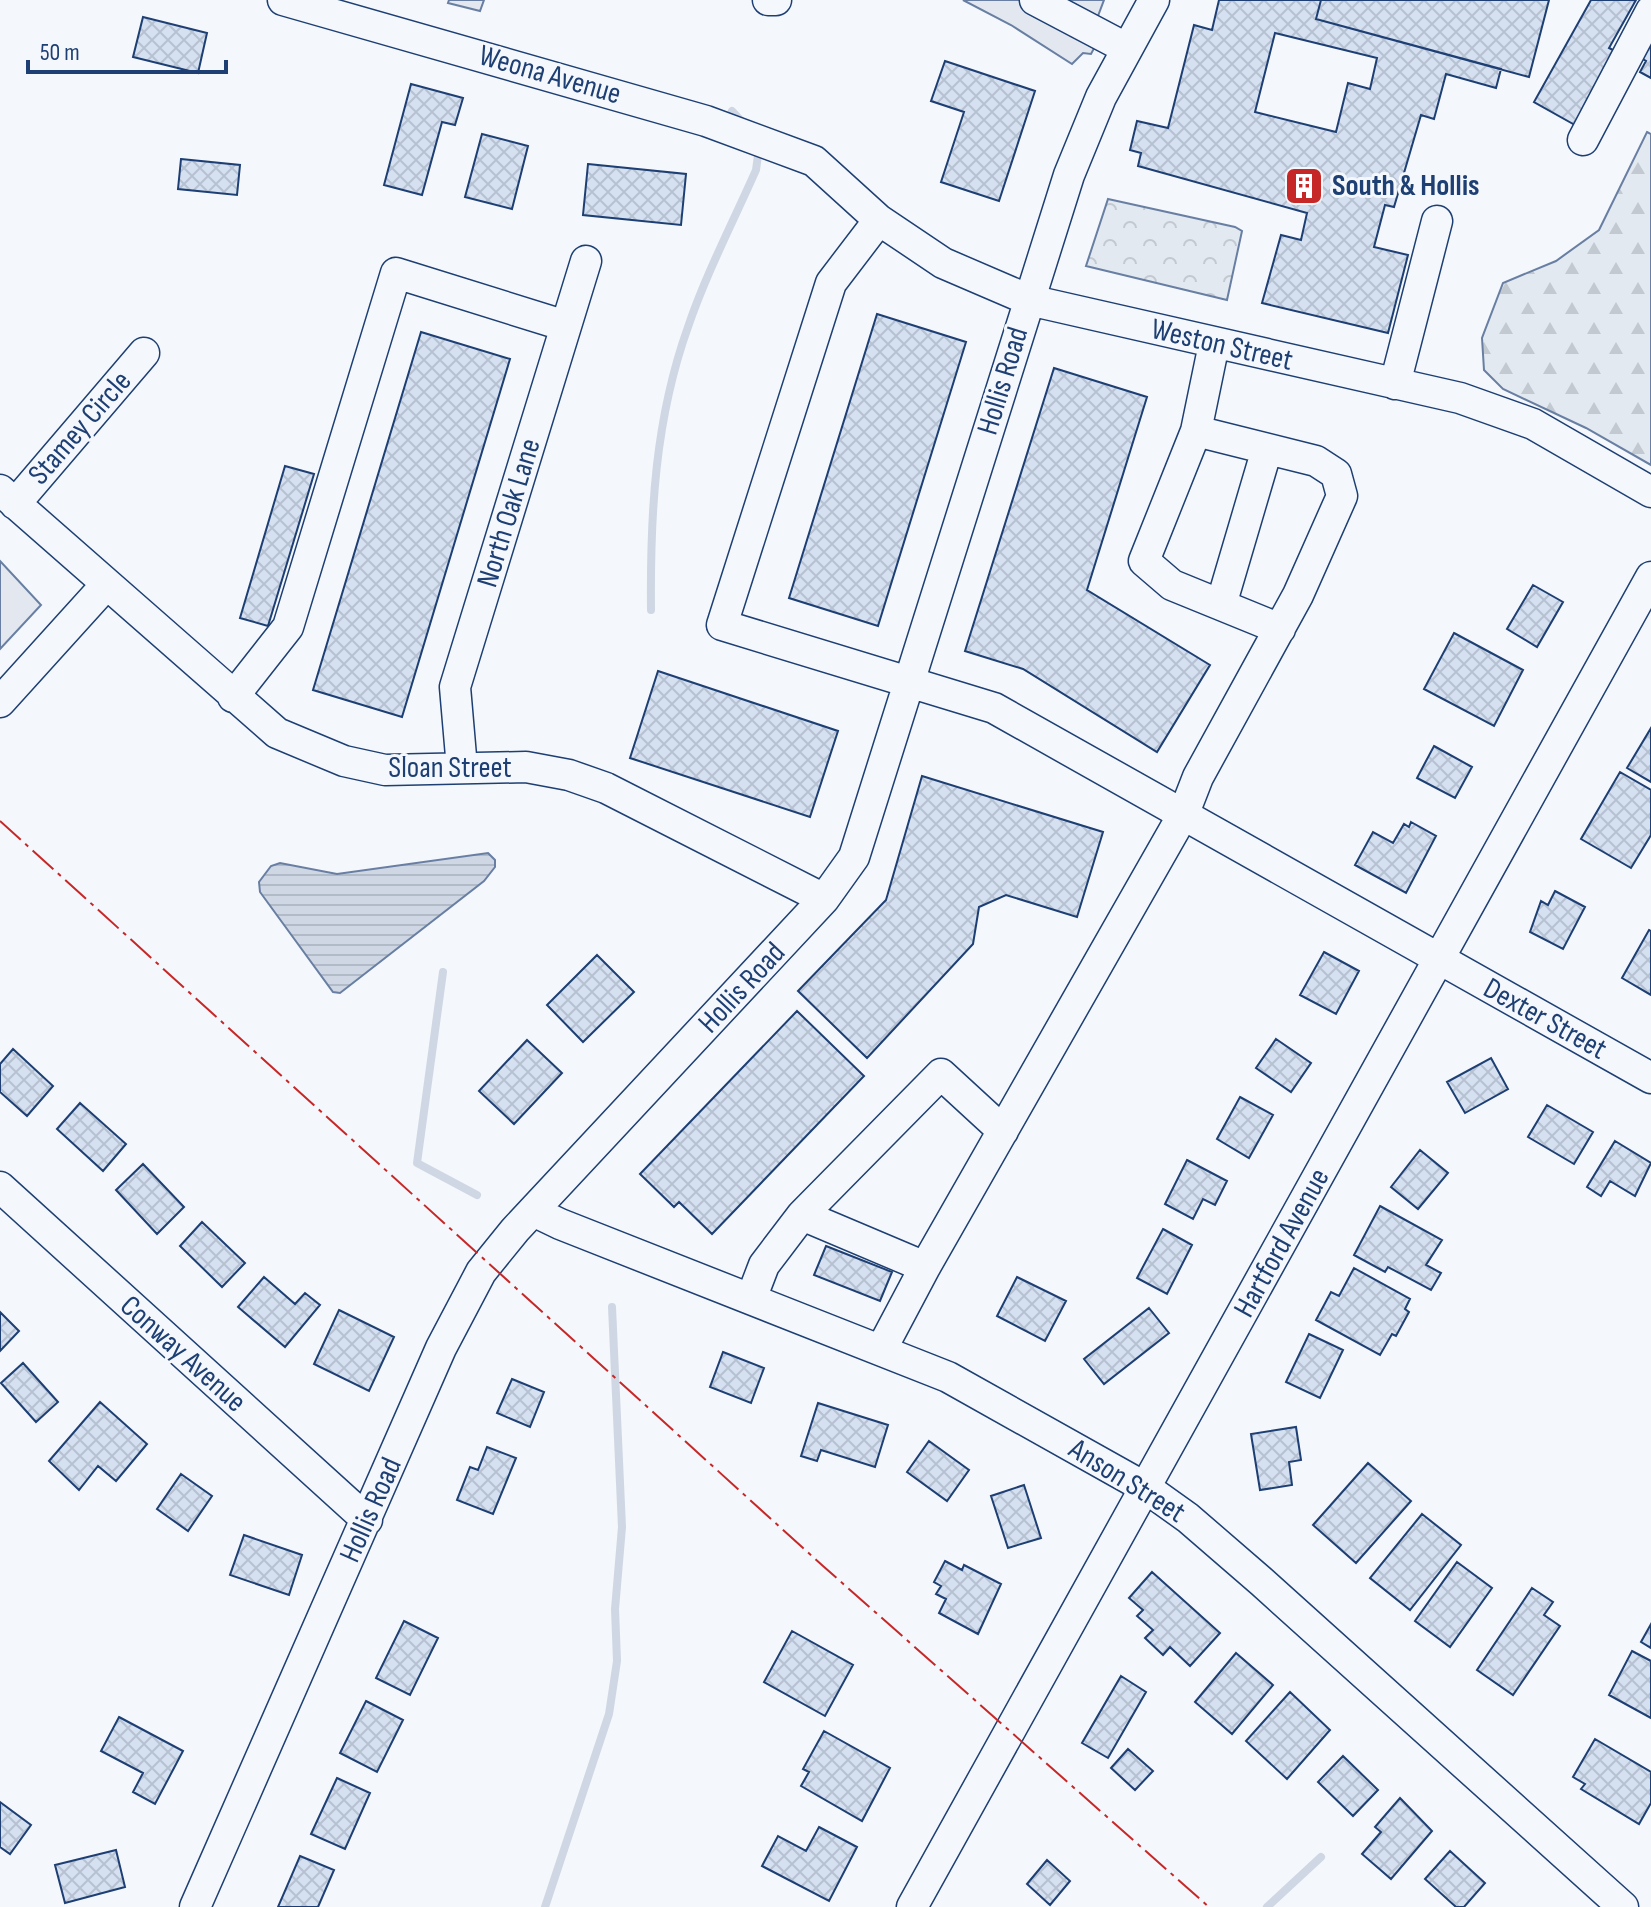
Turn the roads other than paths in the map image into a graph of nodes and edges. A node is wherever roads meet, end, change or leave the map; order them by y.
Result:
1 (283, 0) edge
2 (768, 0) edge
3 (776, 0) edge
4 (1035, 0) edge
5 (1154, 0) edge
6 (1651, 11) edge
7 (1126, 48) junction
8 (1583, 140) dead end
9 (814, 161) joint
10 (879, 220) junction
11 (1437, 221) dead end
12 (586, 261) dead end
13 (1029, 300) junction
14 (566, 326) junction
15 (1214, 344) junction
16 (144, 353) dead end
17 (1395, 384) junction
18 (1196, 431) junction
19 (1267, 449) junction
20 (1651, 492) edge
21 (7, 497) edge
22 (1651, 577) edge
23 (105, 586) junction
24 (1221, 605) junction
25 (1280, 629) junction
26 (910, 684) junction
27 (233, 697) junction
28 (0, 702) edge
29 (462, 768) junction
30 (1184, 813) junction
31 (824, 899) junction
32 (1439, 961) junction
33 (1651, 1078) edge
34 (1003, 1131) junction
35 (0, 1187) edge
36 (533, 1211) junction
37 (802, 1215) junction
38 (925, 1267) junction
39 (751, 1299) junction
40 (881, 1350) junction
41 (1146, 1488) junction
42 (367, 1520) junction
43 (195, 1907) edge
44 (912, 1907) edge
45 (1623, 1907) edge

1 - 9 street, Weona Avenue
2 - 3 street
4 - 7 street
5 - 7 street, Hollis Road
6 - 8 street
7 - 13 street, Hollis Road
9 - 10 street, Weston Street
10 - 13 street, Weston Street
10 - 26 street, Dexter Street
11 - 17 street
12 - 14 street, North Oak Lane
13 - 15 street, Weston Street
13 - 26 street, Hollis Road
14 - 27 street
14 - 29 street, North Oak Lane
15 - 17 street, Weston Street
15 - 18 street
16 - 21 street, Stamey Circle
17 - 20 street, Weston Street
18 - 19 street
18 - 24 street
19 - 24 street
19 - 25 street
21 - 23 street, Sloan Street
22 - 32 street, Hartford Avenue
23 - 27 street, Sloan Street
23 - 28 street
24 - 25 street
25 - 30 street
26 - 30 street, Dexter Street
26 - 31 street, Hollis Road
27 - 29 street, Sloan Street
29 - 31 street, Sloan Street
30 - 32 street, Dexter Street
30 - 34 street
31 - 36 street, Hollis Road
32 - 33 street, Dexter Street
32 - 41 street, Hartford Avenue
34 - 37 street
34 - 38 street
35 - 42 street, Conway Avenue
36 - 39 street, Anson Street
36 - 42 street, Hollis Road
37 - 38 street
37 - 39 street
38 - 40 street
39 - 40 street, Anson Street
40 - 41 street, Anson Street
41 - 44 street, Hartford Avenue
41 - 45 street, Anson Street
42 - 43 street, Hollis Road

